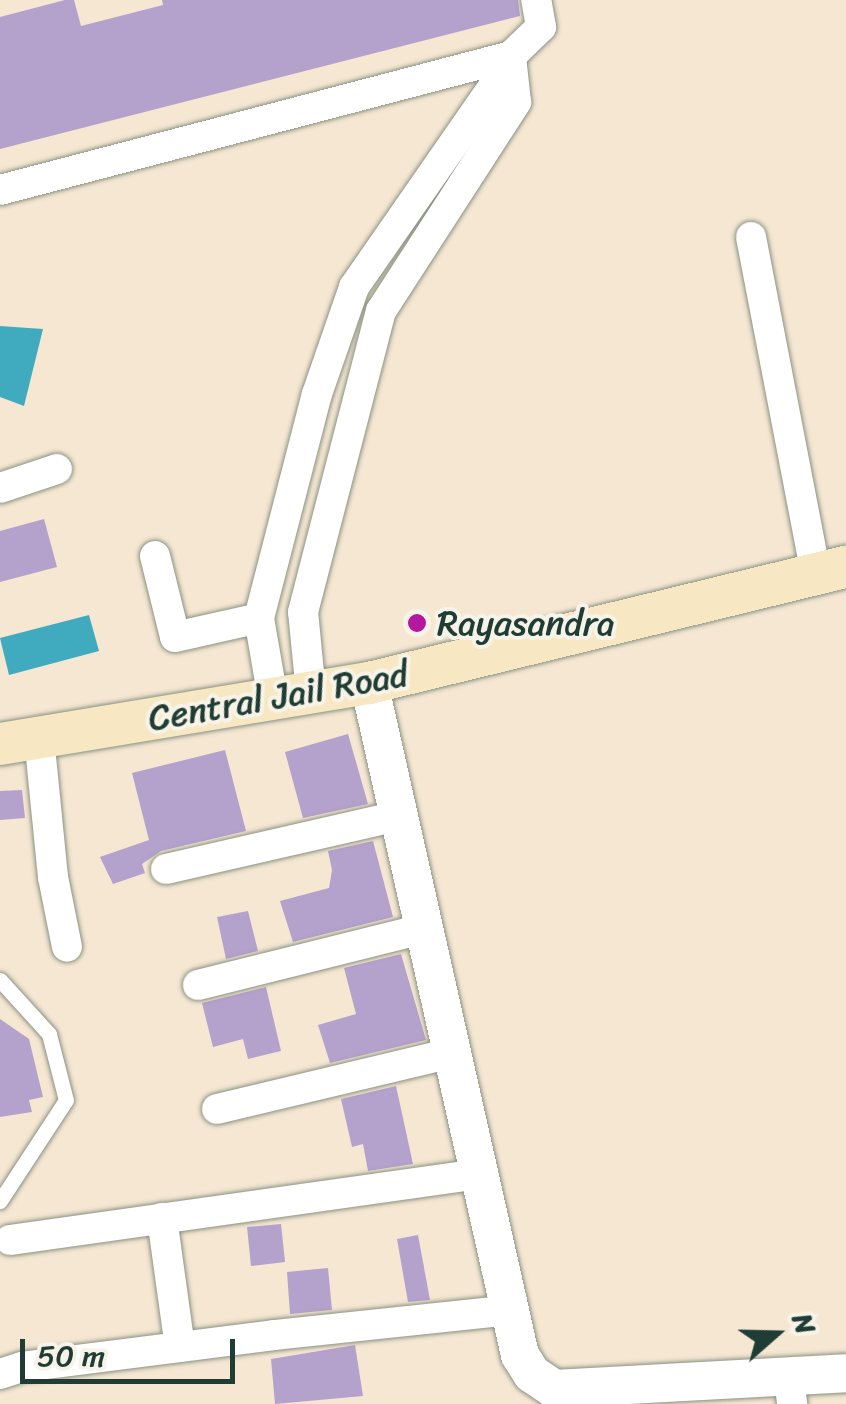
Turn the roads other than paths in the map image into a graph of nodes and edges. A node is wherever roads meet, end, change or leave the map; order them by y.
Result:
1 (536, 0) edge
2 (510, 66) junction
3 (0, 190) edge
4 (408, 210) junction
5 (433, 228) junction
6 (750, 237) dead end
7 (57, 469) dead end
8 (0, 488) edge
9 (154, 556) dead end
10 (831, 571) edge
11 (259, 618) junction
12 (370, 684) junction
13 (292, 696) junction
14 (20, 741) edge
15 (398, 816) junction
16 (166, 870) dead end
17 (424, 930) junction
18 (67, 948) dead end
19 (0, 980) edge
20 (198, 986) dead end
21 (452, 1054) junction
22 (217, 1109) dead end
23 (479, 1174) junction
24 (0, 1201) edge
25 (162, 1218) junction
26 (10, 1240) dead end
27 (510, 1310) junction
28 (180, 1347) junction
29 (846, 1373) edge
30 (0, 1374) edge
31 (791, 1391) edge
32 (674, 1394) edge
33 (564, 1396) edge

1 - 2 street
2 - 3 street
2 - 4 street
2 - 5 street
4 - 5 street
4 - 11 street
5 - 13 street
6 - 10 street
7 - 8 street
9 - 11 street
10 - 12 main road, Central Jail Road
11 - 13 street
12 - 13 main road, Central Jail Road
12 - 15 street
13 - 14 main road, Central Jail Road
14 - 18 street
15 - 16 street
15 - 17 street
17 - 20 street
17 - 21 street
19 - 24 lane
21 - 22 street
21 - 23 street
23 - 25 street
23 - 27 street
25 - 26 street
25 - 28 street
27 - 28 street
27 - 33 street
28 - 30 street
29 - 31 street
31 - 32 street
32 - 33 street

